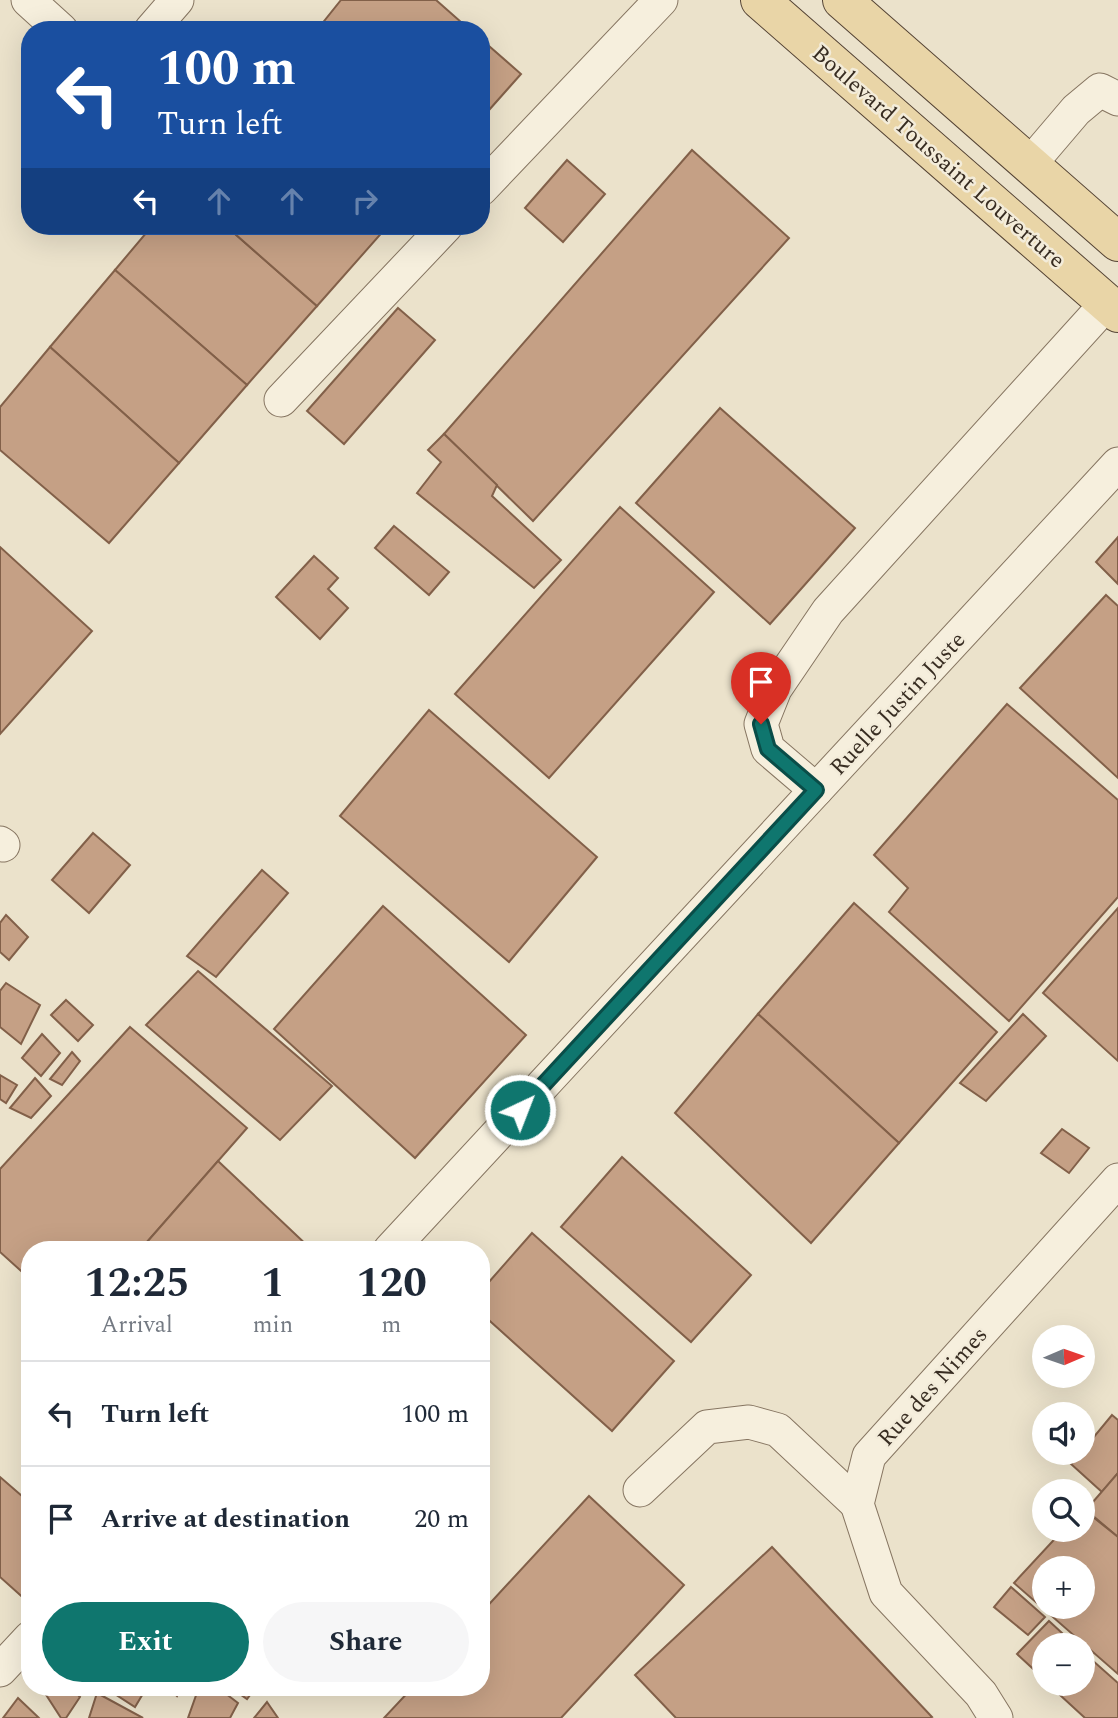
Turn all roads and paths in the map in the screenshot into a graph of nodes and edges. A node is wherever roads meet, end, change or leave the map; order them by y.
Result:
1 (28, 0) edge
2 (177, 0) edge
3 (661, 0) edge
4 (760, 0) edge
5 (842, 0) edge
6 (51, 21) edge
7 (159, 21) edge
8 (1118, 99) edge
9 (1030, 164) junction
10 (490, 180) edge
11 (437, 235) edge
12 (1118, 242) edge
13 (1112, 308) edge
14 (281, 400) dead end
15 (1118, 464) edge
16 (816, 790) junction
17 (1118, 1180) edge
18 (398, 1241) edge
19 (640, 1490) dead end
20 (857, 1504) junction
21 (21, 1648) edge
22 (0, 1670) edge
23 (996, 1718) edge

1 - 6 street
2 - 7 street
3 - 10 street
4 - 13 main road, Boulevard Toussaint Louverture
5 - 9 main road
8 - 9 street
9 - 12 main road
11 - 14 street
13 - 16 street
15 - 16 street, Ruelle Justin Juste
16 - 18 street, Ruelle Justin Juste
17 - 20 street, Rue des Nimes
19 - 20 street
20 - 23 street
21 - 22 street

